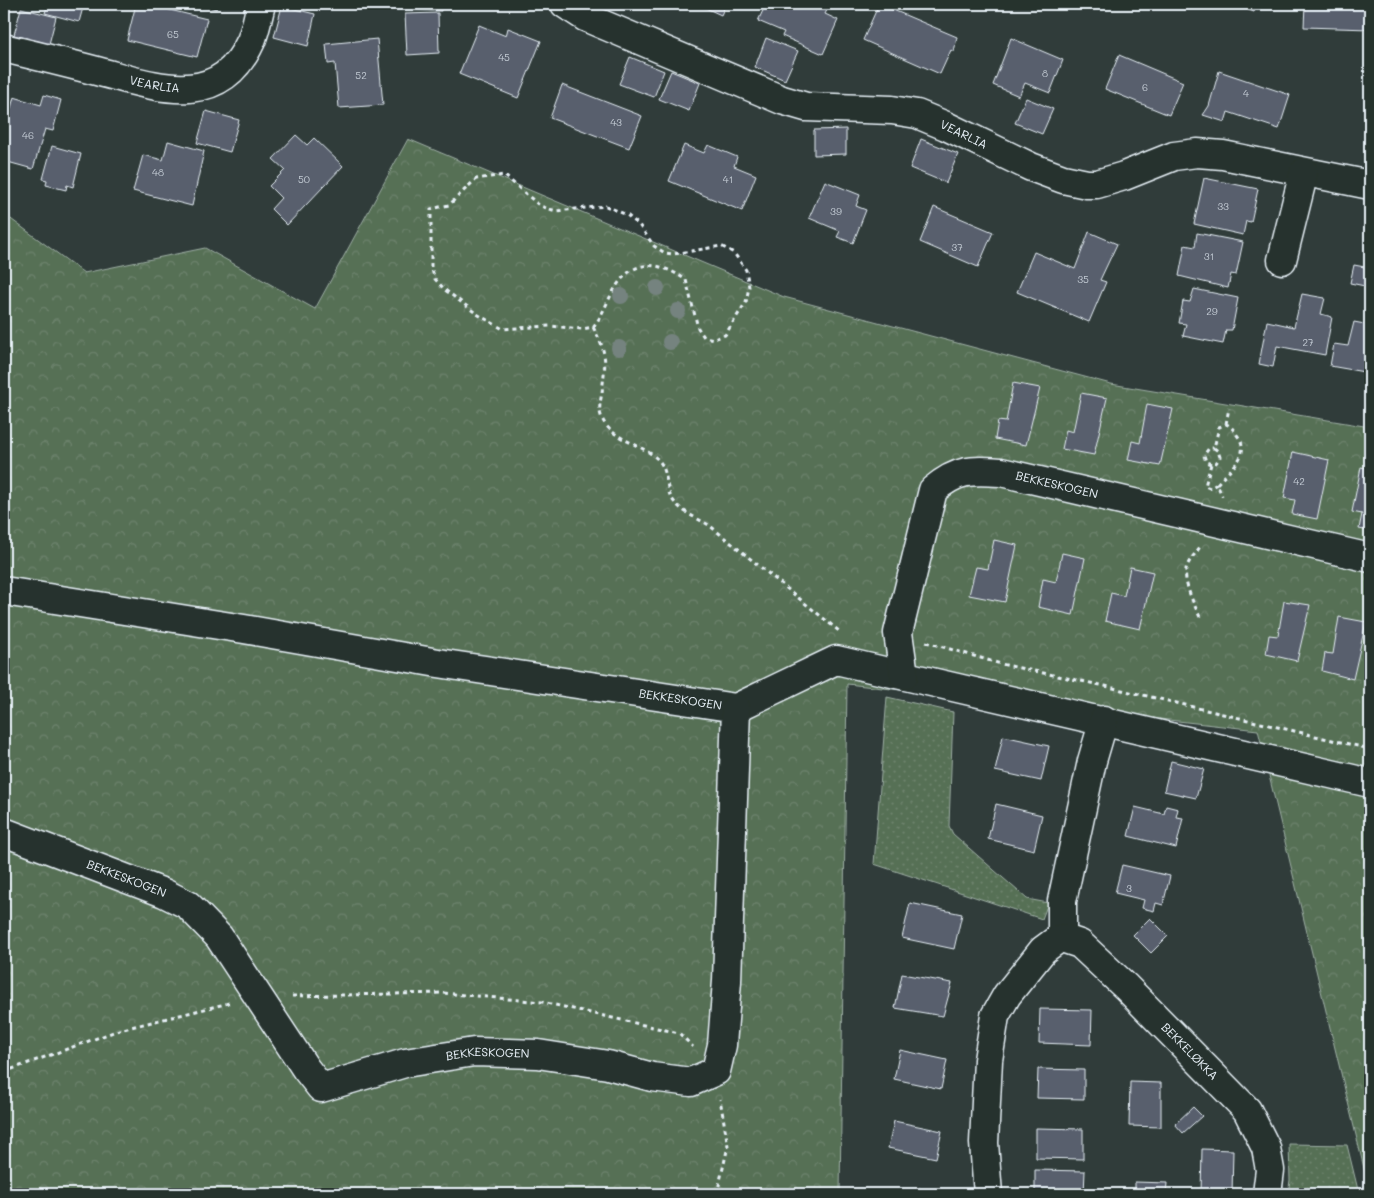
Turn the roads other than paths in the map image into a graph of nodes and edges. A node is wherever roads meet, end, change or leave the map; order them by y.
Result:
1 (261, 4) edge
2 (565, 4) edge
3 (4, 48) edge
4 (1304, 172) junction
5 (1370, 185) edge
6 (1282, 260) dead end
7 (1370, 558) edge
8 (4, 592) edge
9 (904, 676) junction
10 (736, 708) junction
11 (1104, 720) junction
12 (1370, 783) edge
13 (4, 832) edge
14 (1062, 938) junction
15 (988, 1194) edge
16 (1267, 1194) edge

1 - 3 street, VEARLIA
2 - 4 street, VEARLIA
4 - 5 street, VEARLIA
4 - 6 street
7 - 9 street, BEKKESKOGEN
8 - 10 street, BEKKESKOGEN
9 - 10 street, BEKKESKOGEN
9 - 11 street, BEKKESKOGEN
10 - 13 street, BEKKESKOGEN
11 - 12 street, BEKKESKOGEN
11 - 14 street
14 - 15 street
14 - 16 street, BEKKELØKKA

